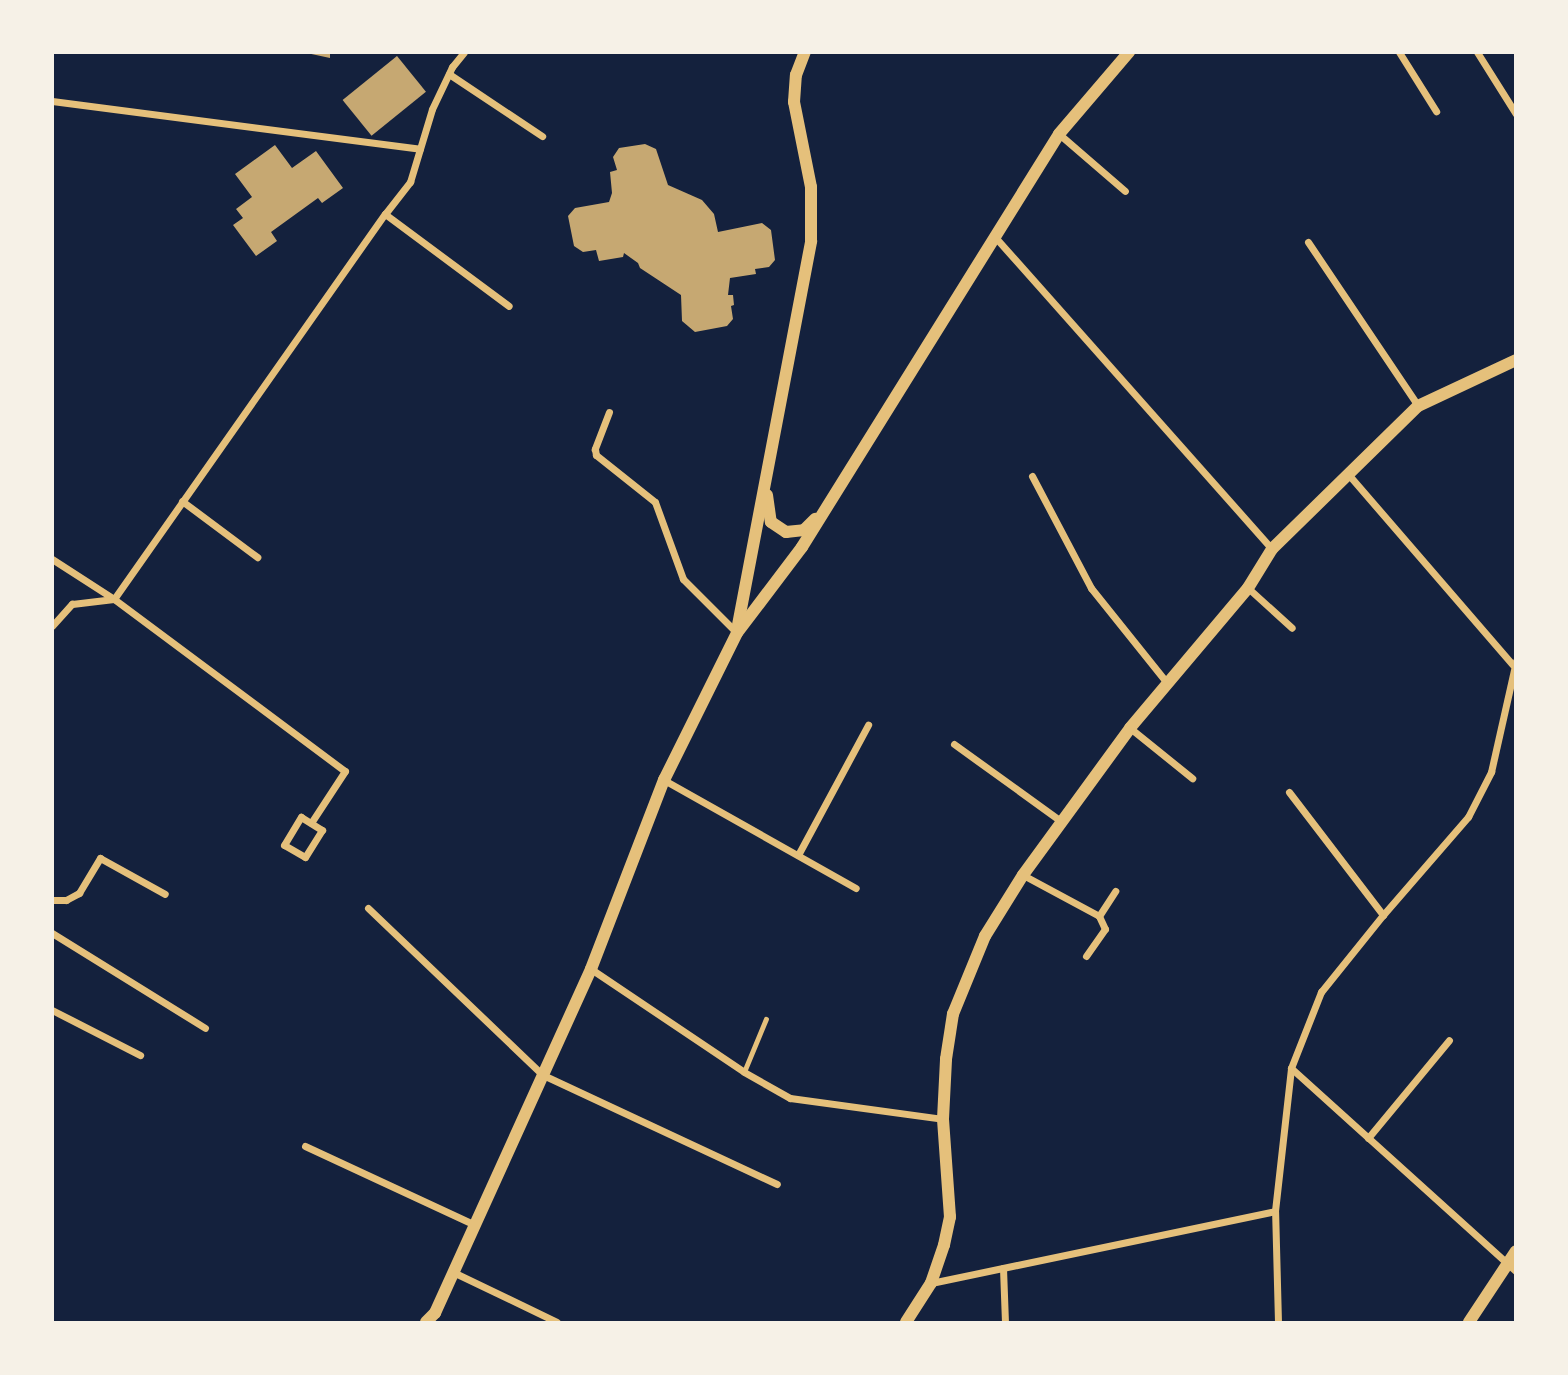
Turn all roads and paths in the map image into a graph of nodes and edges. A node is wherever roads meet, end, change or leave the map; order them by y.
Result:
1 (464, 52) edge
2 (805, 52) edge
3 (1129, 52) edge
4 (1399, 52) edge
5 (1477, 52) edge
6 (449, 74) junction
7 (52, 101) edge
8 (1436, 111) dead end
9 (1516, 114) edge
10 (1059, 134) junction
11 (542, 136) dead end
12 (420, 149) junction
13 (1125, 191) dead end
14 (384, 214) junction
15 (995, 237) junction
16 (1308, 242) dead end
17 (509, 306) dead end
18 (1516, 360) edge
19 (1418, 405) junction
20 (609, 412) dead end
21 (1348, 474) junction
22 (1032, 476) dead end
23 (765, 484) junction
24 (182, 501) junction
25 (826, 509) junction
26 (1272, 549) junction
27 (257, 557) dead end
28 (52, 559) edge
29 (1248, 587) junction
30 (114, 599) junction
31 (52, 626) edge
32 (1292, 628) dead end
33 (737, 633) junction
34 (1514, 663) edge
35 (1167, 683) junction
36 (868, 725) dead end
37 (1130, 728) junction
38 (954, 744) dead end
39 (1192, 778) dead end
40 (664, 780) junction
41 (1289, 792) dead end
42 (1062, 822) junction
43 (311, 823) junction
44 (799, 855) junction
45 (1023, 875) junction
46 (856, 888) dead end
47 (1115, 891) dead end
48 (165, 894) dead end
49 (52, 900) edge
50 (368, 908) dead end
51 (1383, 915) junction
52 (1099, 916) junction
53 (52, 933) edge
54 (1086, 956) dead end
55 (591, 970) junction
56 (52, 1010) edge
57 (766, 1018) dead end
58 (205, 1028) dead end
59 (1449, 1040) dead end
60 (140, 1055) dead end
61 (1291, 1068) junction
62 (744, 1072) junction
63 (543, 1075) junction
64 (943, 1119) junction
65 (1368, 1138) junction
66 (305, 1146) dead end
67 (777, 1184) dead end
68 (1276, 1211) junction
69 (474, 1225) junction
70 (1516, 1251) edge
71 (1511, 1267) edge
72 (1003, 1268) junction
73 (453, 1272) junction
74 (931, 1283) junction
75 (426, 1322) edge
76 (557, 1322) edge
77 (906, 1322) edge
78 (1005, 1322) edge
79 (1278, 1322) edge
80 (1469, 1322) edge

1 - 6 street
2 - 23 street
3 - 10 street
4 - 8 street
5 - 9 street
6 - 11 street
6 - 12 street
7 - 12 street
10 - 13 street
10 - 15 street
12 - 14 street
14 - 17 street
14 - 24 street
15 - 25 street
15 - 26 street
16 - 19 street
18 - 19 street
19 - 21 street
20 - 33 street
21 - 26 street
21 - 34 street
22 - 35 street
23 - 25 street
23 - 33 street
24 - 27 street
24 - 30 street
25 - 33 street
26 - 29 street
28 - 30 street
29 - 32 street
29 - 35 street
30 - 31 street
30 - 43 street
33 - 40 street
34 - 51 street
35 - 37 street
36 - 44 street
37 - 39 street
37 - 42 street
38 - 42 street
40 - 44 street
40 - 55 street
41 - 51 street
42 - 45 street
43 - 43 street
44 - 46 street
45 - 52 street
45 - 64 street
47 - 52 street
48 - 49 street
50 - 63 street
51 - 61 street
52 - 54 street
53 - 58 street
55 - 62 street
55 - 63 street
56 - 60 street
57 - 62 lane
59 - 65 street
61 - 65 street
61 - 68 street
62 - 64 street
63 - 67 street
63 - 69 street
64 - 74 street
65 - 71 street
66 - 69 street
68 - 72 street
68 - 79 street
69 - 73 street
70 - 71 street
71 - 80 street
72 - 74 street
72 - 78 street
73 - 75 street
73 - 76 street
74 - 77 street

